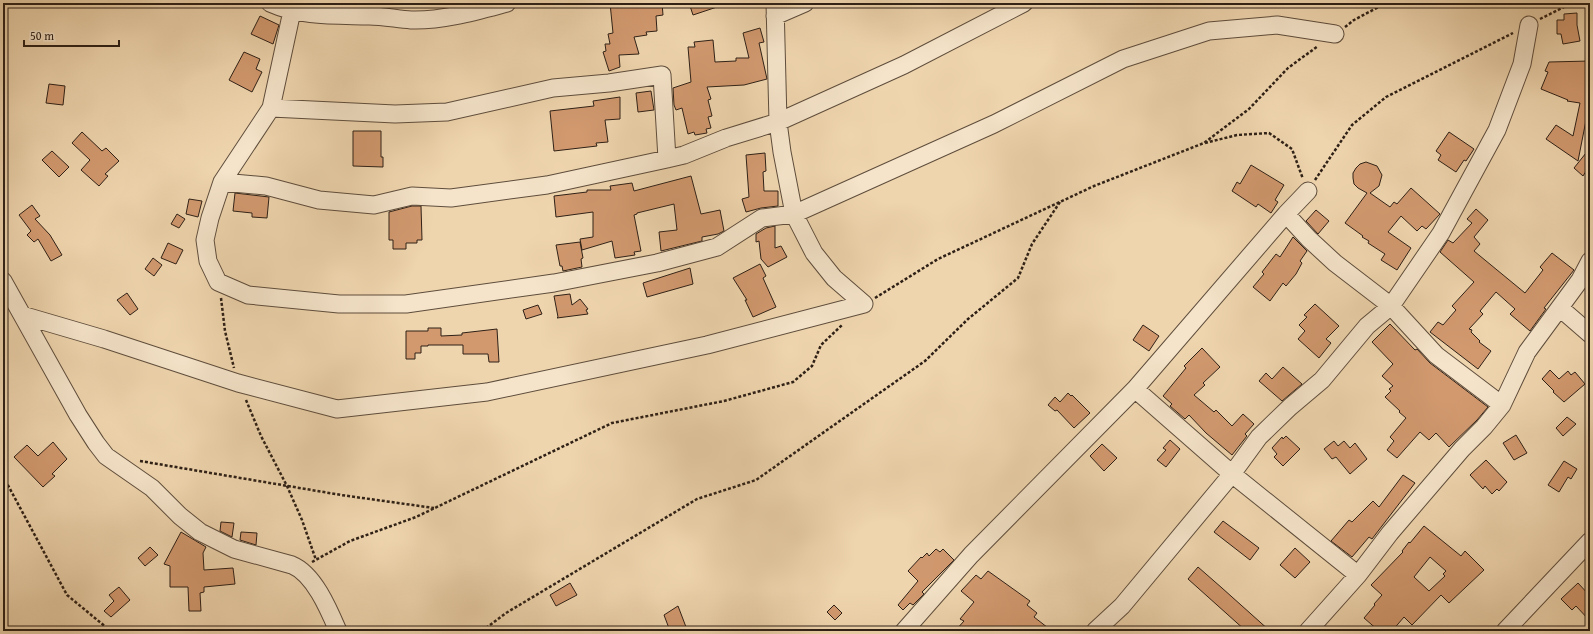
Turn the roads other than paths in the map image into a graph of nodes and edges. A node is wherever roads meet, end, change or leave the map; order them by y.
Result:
1 (270, 3) edge
2 (507, 3) edge
3 (805, 3) edge
4 (1024, 3) edge
5 (440, 10) edge
6 (775, 10) edge
7 (292, 11) junction
8 (1529, 25) road end
9 (1335, 34) dead end
10 (270, 108) junction
11 (778, 122) junction
12 (667, 159) junction
13 (222, 182) junction
14 (1308, 191) road end
15 (794, 214) junction
16 (1286, 214) junction
17 (1590, 261) edge
18 (3, 281) edge
19 (1391, 306) junction
20 (1560, 308) junction
21 (22, 315) junction
22 (1590, 334) edge
23 (1135, 389) junction
24 (1502, 405) junction
25 (1232, 474) junction
26 (1590, 541) edge
27 (1358, 575) junction
28 (338, 631) edge
29 (904, 631) edge
30 (1095, 631) edge
31 (1308, 631) edge
32 (1505, 631) edge

1 - 7 street
2 - 5 street
3 - 6 street
4 - 11 street
5 - 7 street
6 - 11 street
7 - 10 street
8 - 19 street
9 - 15 street
10 - 12 street
10 - 13 street
11 - 12 street
11 - 15 street
12 - 13 street
13 - 15 street
14 - 16 street
15 - 21 street
16 - 19 street
16 - 23 street
17 - 20 street
18 - 21 street
19 - 24 street
19 - 25 street
20 - 22 street
20 - 24 street
21 - 28 street
23 - 25 street
23 - 29 street
24 - 27 street
25 - 27 street
25 - 30 street
26 - 32 street
27 - 31 street

